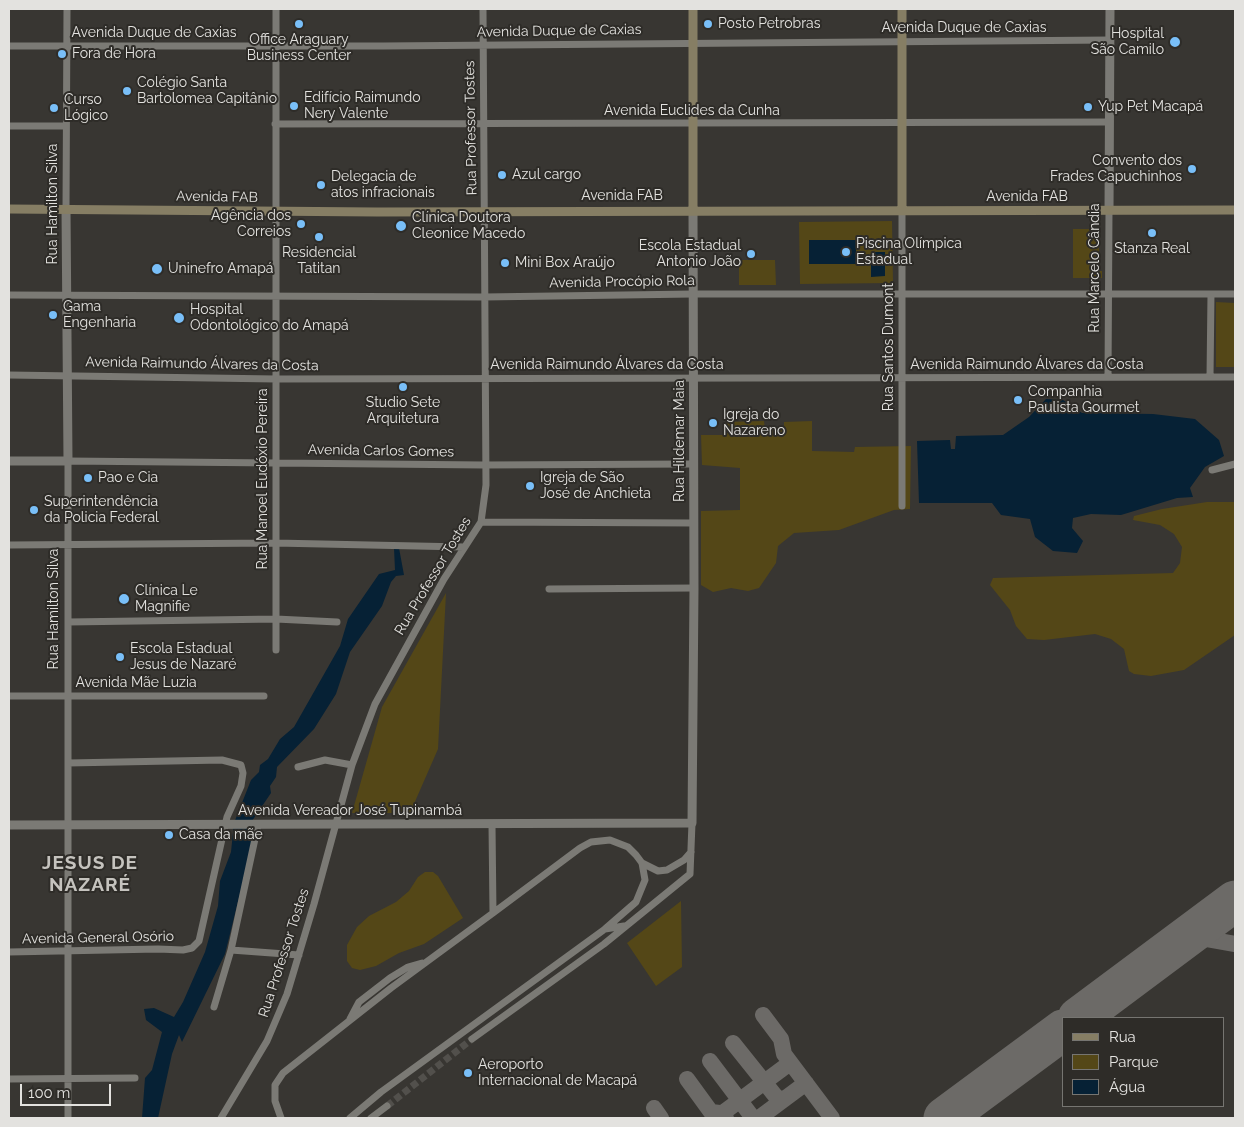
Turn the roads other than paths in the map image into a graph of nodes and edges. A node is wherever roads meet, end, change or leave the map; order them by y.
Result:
1 (67, 9) edge
2 (276, 9) edge
3 (483, 9) edge
4 (693, 9) edge
5 (902, 9) edge
6 (1110, 9) edge
7 (1110, 40) junction
8 (902, 41) junction
9 (694, 42) junction
10 (482, 44) junction
11 (9, 46) edge
12 (67, 46) junction
13 (276, 46) junction
14 (1110, 122) junction
15 (693, 123) junction
16 (903, 123) junction
17 (275, 124) junction
18 (482, 125) junction
19 (9, 126) edge
20 (66, 126) junction
21 (9, 209) edge
22 (66, 209) junction
23 (484, 210) junction
24 (693, 210) junction
25 (902, 210) junction
26 (1235, 210) edge
27 (275, 211) junction
28 (1109, 211) junction
29 (693, 294) junction
30 (903, 294) junction
31 (1109, 294) junction
32 (1211, 294) junction
33 (1235, 294) edge
34 (9, 295) edge
35 (67, 295) junction
36 (276, 297) junction
37 (484, 297) junction
38 (9, 374) edge
39 (67, 374) junction
40 (693, 376) junction
41 (903, 377) junction
42 (1108, 377) junction
43 (1210, 377) junction
44 (1235, 377) edge
45 (484, 378) junction
46 (276, 379) junction
47 (9, 461) edge
48 (68, 461) junction
49 (276, 462) junction
50 (693, 464) junction
51 (1235, 464) edge
52 (484, 465) junction
53 (1212, 470) dead end
54 (902, 506) dead end
55 (481, 522) junction
56 (694, 523) junction
57 (275, 543) junction
58 (9, 545) edge
59 (68, 545) junction
60 (464, 547) junction
61 (694, 588) junction
62 (549, 589) dead end
63 (276, 619) junction
64 (68, 622) junction
65 (337, 622) dead end
66 (276, 650) dead end
67 (9, 696) edge
68 (69, 696) junction
69 (264, 696) dead end
70 (68, 763) junction
71 (352, 765) junction
72 (298, 767) dead end
73 (335, 823) junction
74 (692, 823) junction
75 (68, 825) junction
76 (228, 825) junction
77 (256, 825) junction
78 (492, 825) junction
79 (9, 826) edge
80 (691, 852) junction
81 (642, 863) junction
82 (493, 913) junction
83 (624, 926) junction
84 (605, 929) junction
85 (231, 950) junction
86 (67, 951) junction
87 (9, 952) edge
88 (299, 955) junction
89 (214, 1007) dead end
90 (472, 1039) tunnel mouth
91 (135, 1078) dead end
92 (9, 1079) edge
93 (68, 1079) junction
94 (387, 1106) tunnel mouth
95 (68, 1118) edge
96 (221, 1118) edge
97 (281, 1118) edge
98 (350, 1118) edge
99 (371, 1118) edge

1 - 12 street, Rua Hamilton Silva
2 - 13 street, Rua Manoel Eudóxio Pereira
3 - 10 street, Rua Professor Tostes
4 - 9 main road, Rua Hildemar Maia
5 - 8 main road, Rua Santos Dumont
6 - 7 street, Rua Marcelo Cândia
7 - 8 street, Avenida Duque de Caxias
7 - 14 street, Rua Marcelo Cândia
8 - 9 street, Avenida Duque de Caxias
8 - 16 main road, Rua Santos Dumont
9 - 10 street, Avenida Duque de Caxias
9 - 15 main road, Rua Hildemar Maia
10 - 13 street, Avenida Duque de Caxias
10 - 18 street, Rua Professor Tostes
11 - 12 street, Avenida Duque de Caxias
12 - 13 street, Avenida Duque de Caxias
12 - 20 street, Rua Hamilton Silva
13 - 17 street, Rua Manoel Eudóxio Pereira
14 - 16 street, Avenida Euclides da Cunha
14 - 28 street, Rua Marcelo Cândia
15 - 16 street, Avenida Euclides da Cunha
15 - 18 street, Avenida Euclides da Cunha
15 - 24 main road, Rua Hildemar Maia
16 - 25 main road, Rua Santos Dumont
17 - 18 street, Avenida Euclides da Cunha
17 - 27 street, Rua Manoel Eudóxio Pereira
18 - 23 street, Rua Professor Tostes
19 - 20 street
20 - 22 street, Rua Hamilton Silva
21 - 22 main road, Avenida FAB
22 - 27 main road, Avenida FAB
22 - 35 street, Rua Hamilton Silva
23 - 24 main road, Avenida FAB
23 - 27 main road, Avenida FAB
23 - 37 street, Rua Professor Tostes
24 - 25 main road, Avenida FAB
24 - 29 street, Rua Hildemar Maia
25 - 28 main road, Avenida FAB
25 - 30 street, Rua Santos Dumont
26 - 28 main road, Avenida FAB
27 - 36 street, Rua Manoel Eudóxio Pereira
28 - 31 street, Rua Marcelo Cândia
29 - 30 street, Avenida Procópio Rola
29 - 37 street, Avenida Procópio Rola
29 - 40 street, Rua Hildemar Maia
30 - 31 street, Avenida Procópio Rola
30 - 41 street, Rua Santos Dumont
31 - 32 street, Avenida Procópio Rola
31 - 42 street, Rua Marcelo Cândia
32 - 33 street, Avenida Procópio Rola
32 - 43 street
34 - 35 street, Avenida Procópio Rola
35 - 36 street, Avenida Procópio Rola
35 - 39 street, Rua Hamilton Silva
36 - 37 street, Avenida Procópio Rola
36 - 46 street, Rua Manoel Eudóxio Pereira
37 - 45 street, Rua Professor Tostes
38 - 39 street, Avenida Raimundo Álvares da Costa
39 - 46 street, Avenida Raimundo Álvares da Costa
39 - 48 street, Rua Hamilton Silva
40 - 41 street, Avenida Raimundo Álvares da Costa
40 - 45 street, Avenida Raimundo Álvares da Costa
40 - 50 street, Rua Hildemar Maia
41 - 42 street, Avenida Raimundo Álvares da Costa
41 - 54 street, Rua Santos Dumont
42 - 43 street, Avenida Raimundo Álvares da Costa
43 - 44 street, Avenida Raimundo Álvares da Costa
45 - 46 street, Avenida Raimundo Álvares da Costa
45 - 52 street, Rua Professor Tostes
46 - 49 street, Rua Manoel Eudóxio Pereira
47 - 48 street
48 - 49 street, Avenida Carlos Gomes
48 - 59 street, Rua Hamilton Silva
49 - 52 street, Avenida Carlos Gomes
49 - 57 street, Rua Manoel Eudóxio Pereira
50 - 52 street, Avenida Carlos Gomes
50 - 56 street, Rua Hildemar Maia
51 - 53 street
52 - 55 street, Rua Professor Tostes
55 - 56 street
55 - 60 street, Rua Professor Tostes
56 - 61 street, Rua Hildemar Maia
57 - 59 street
57 - 60 street
57 - 63 street, Rua Manoel Eudóxio Pereira
58 - 59 street
59 - 64 street, Rua Hamilton Silva
60 - 71 street, Rua Professor Tostes
61 - 62 street
61 - 74 street, Rua Hildemar Maia
63 - 64 street
63 - 65 street
63 - 66 street, Rua Manoel Eudóxio Pereira
64 - 68 street, Rua Hamilton Silva
67 - 68 street, Avenida Mãe Luzia
68 - 69 street, Avenida Mãe Luzia
68 - 70 street, Rua Hamilton Silva
70 - 75 street, Rua Hamilton Silva
70 - 76 street
71 - 72 street
71 - 73 street, Rua Professor Tostes
73 - 77 street, Avenida Vereador José Tupinambá
73 - 78 street, Avenida Vereador José Tupinambá
73 - 88 street, Rua Professor Tostes
74 - 78 street, Avenida Vereador José Tupinambá
74 - 80 street, Rua Hildemar Maia
75 - 76 street, Avenida Vereador José Tupinambá
75 - 79 street, Avenida Vereador José Tupinambá
75 - 86 street, Rua Hamilton Silva
76 - 77 street, Avenida Vereador José Tupinambá
76 - 86 street, Avenida General Osório
77 - 85 street
78 - 82 street
80 - 81 street
80 - 83 street, Rua Hildemar Maia
81 - 82 street
81 - 84 street
82 - 97 street
83 - 84 street
83 - 90 street
84 - 98 street
85 - 88 street
85 - 89 street
86 - 87 street, Avenida General Osório
86 - 93 street, Rua Hamilton Silva
88 - 96 street, Rua Professor Tostes
91 - 93 street
92 - 93 street
93 - 95 street, Rua Hamilton Silva
94 - 99 street

